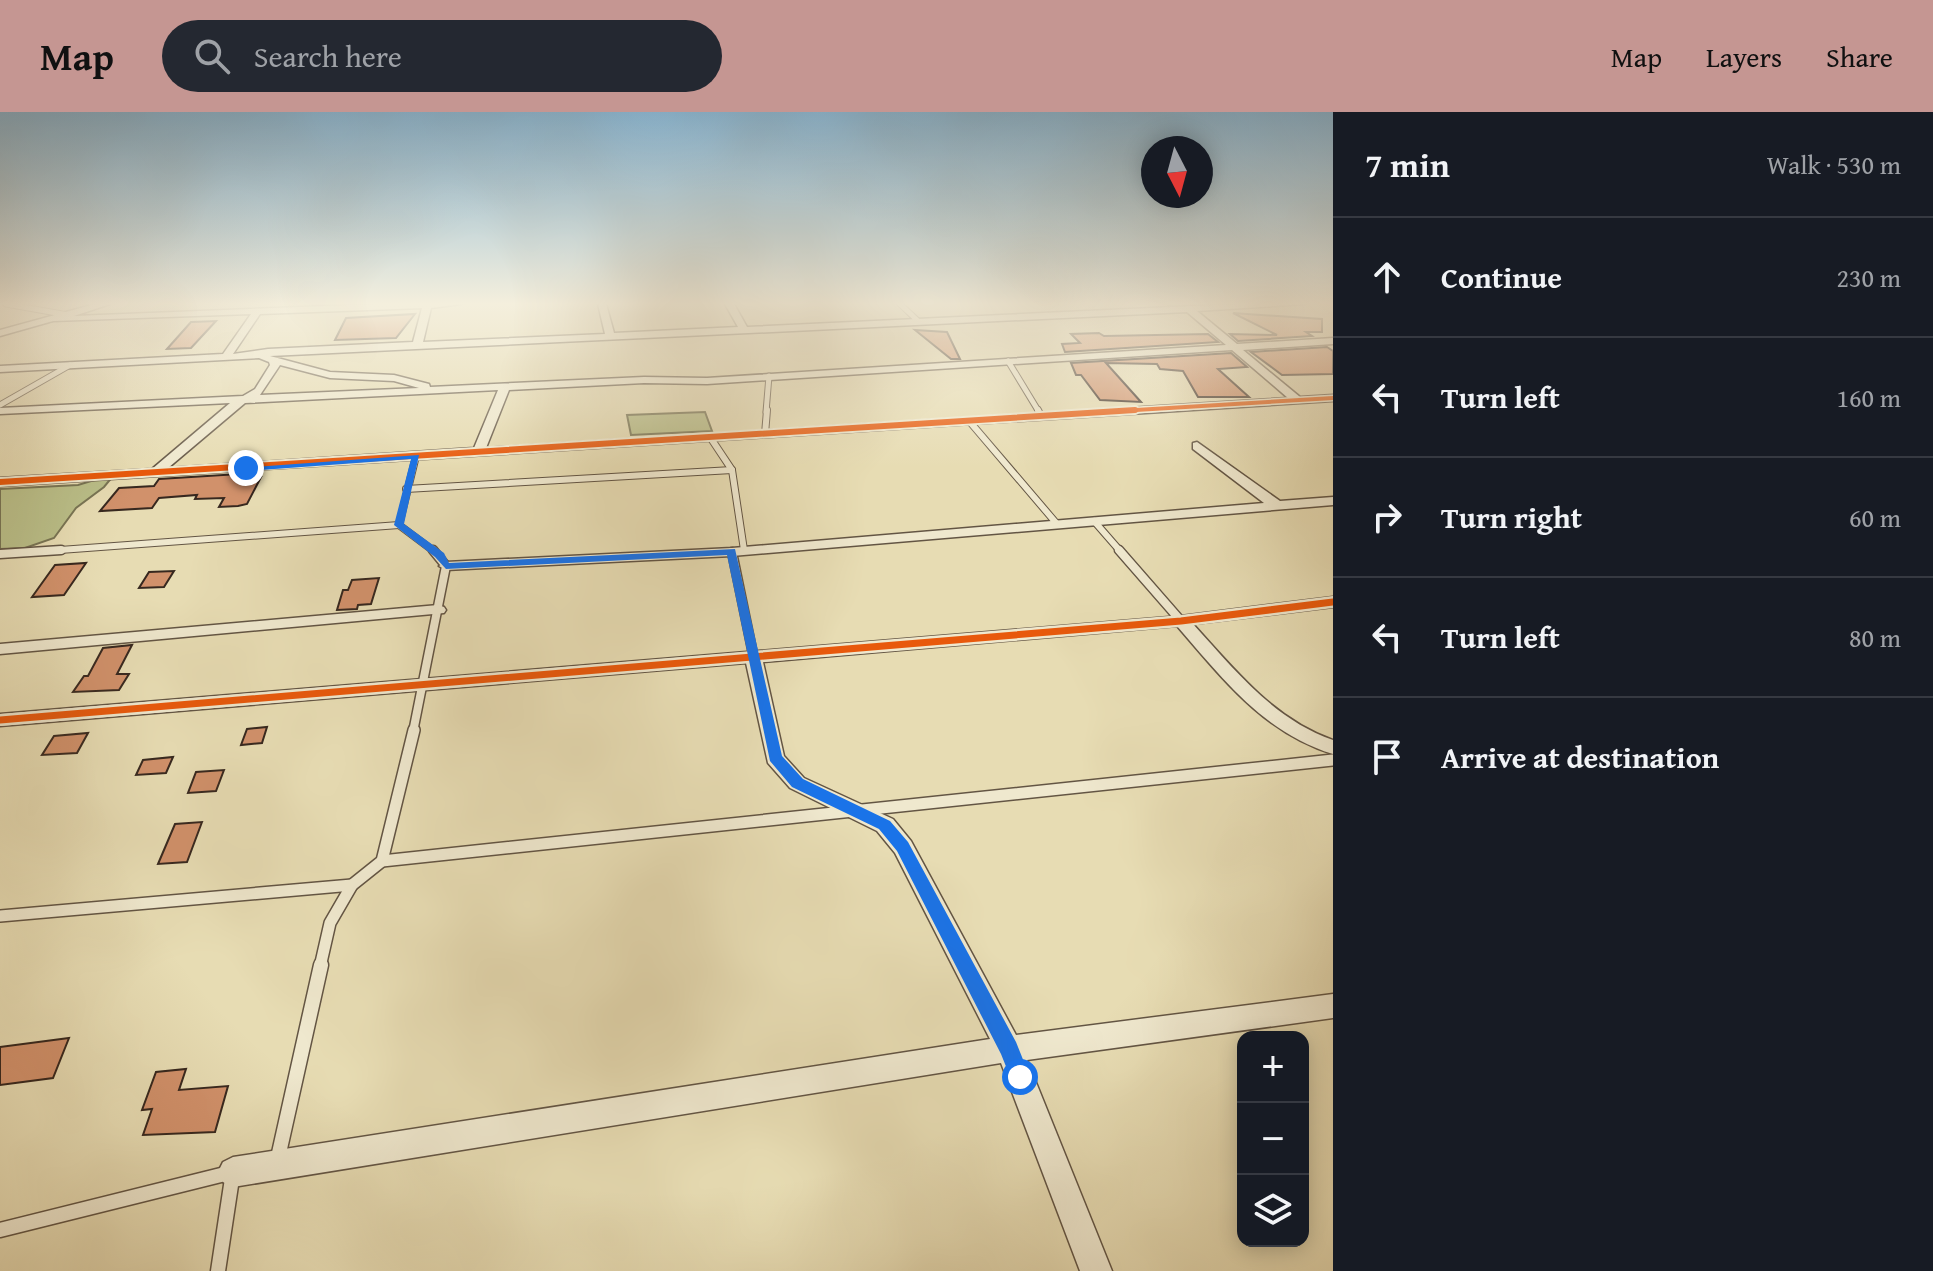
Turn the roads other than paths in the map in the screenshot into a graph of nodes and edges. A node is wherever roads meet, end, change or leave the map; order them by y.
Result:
1 (205, 358) edge
2 (255, 358) edge
3 (1052, 358) edge
4 (1248, 358) edge
5 (275, 361) junction
6 (1008, 361) junction
7 (70, 365) junction
8 (0, 369) edge
9 (769, 376) junction
10 (505, 387) junction
11 (468, 389) junction
12 (1333, 398) edge
13 (244, 400) junction
14 (1297, 400) junction
15 (0, 405) edge
16 (0, 411) edge
17 (1041, 416) junction
18 (970, 422) junction
19 (765, 434) junction
20 (710, 437) junction
21 (1197, 446) dead end
22 (478, 453) junction
23 (416, 456) junction
24 (732, 470) junction
25 (153, 474) junction
26 (0, 482) edge
27 (406, 489) junction
28 (1333, 501) edge
29 (1277, 506) junction
30 (1094, 521) junction
31 (1057, 524) junction
32 (399, 525) junction
33 (738, 551) junction
34 (0, 554) edge
35 (446, 566) junction
36 (1333, 602) edge
37 (438, 610) junction
38 (1181, 621) junction
39 (0, 649) edge
40 (754, 659) junction
41 (425, 683) junction
42 (0, 720) edge
43 (1333, 747) edge
44 (1333, 760) edge
45 (857, 810) junction
46 (382, 861) junction
47 (352, 885) junction
48 (0, 916) edge
49 (1333, 1006) edge
50 (1009, 1049) junction
51 (276, 1165) junction
52 (233, 1172) junction
53 (0, 1230) edge
54 (218, 1271) edge
55 (1096, 1271) edge

1 - 7 street
2 - 5 street
3 - 6 street
4 - 14 street
5 - 11 street
5 - 13 street
6 - 9 street
6 - 17 lane
7 - 8 street
7 - 15 lane
9 - 10 street
9 - 19 lane
10 - 11 street
10 - 22 street
11 - 13 street
12 - 14 street
13 - 16 street
13 - 25 street
14 - 17 street
17 - 18 street
18 - 19 street
18 - 31 lane
19 - 20 street
20 - 22 street
20 - 24 lane
21 - 29 street
22 - 23 street
23 - 25 street
23 - 27 lane
24 - 27 lane
24 - 33 lane
25 - 26 street
27 - 32 lane
28 - 29 street
29 - 30 street
30 - 31 street
30 - 38 lane
31 - 33 street
32 - 34 lane
32 - 35 lane
33 - 35 street
33 - 40 lane
35 - 37 lane
36 - 38 street
37 - 39 street
37 - 41 lane
38 - 40 street
38 - 43 street
40 - 41 street
40 - 45 street
41 - 42 street
41 - 46 lane
44 - 45 lane
45 - 46 lane
45 - 50 street
46 - 47 lane
47 - 48 lane
47 - 51 lane
49 - 50 street
50 - 51 street
50 - 55 street
51 - 52 street
52 - 53 lane
52 - 54 lane

